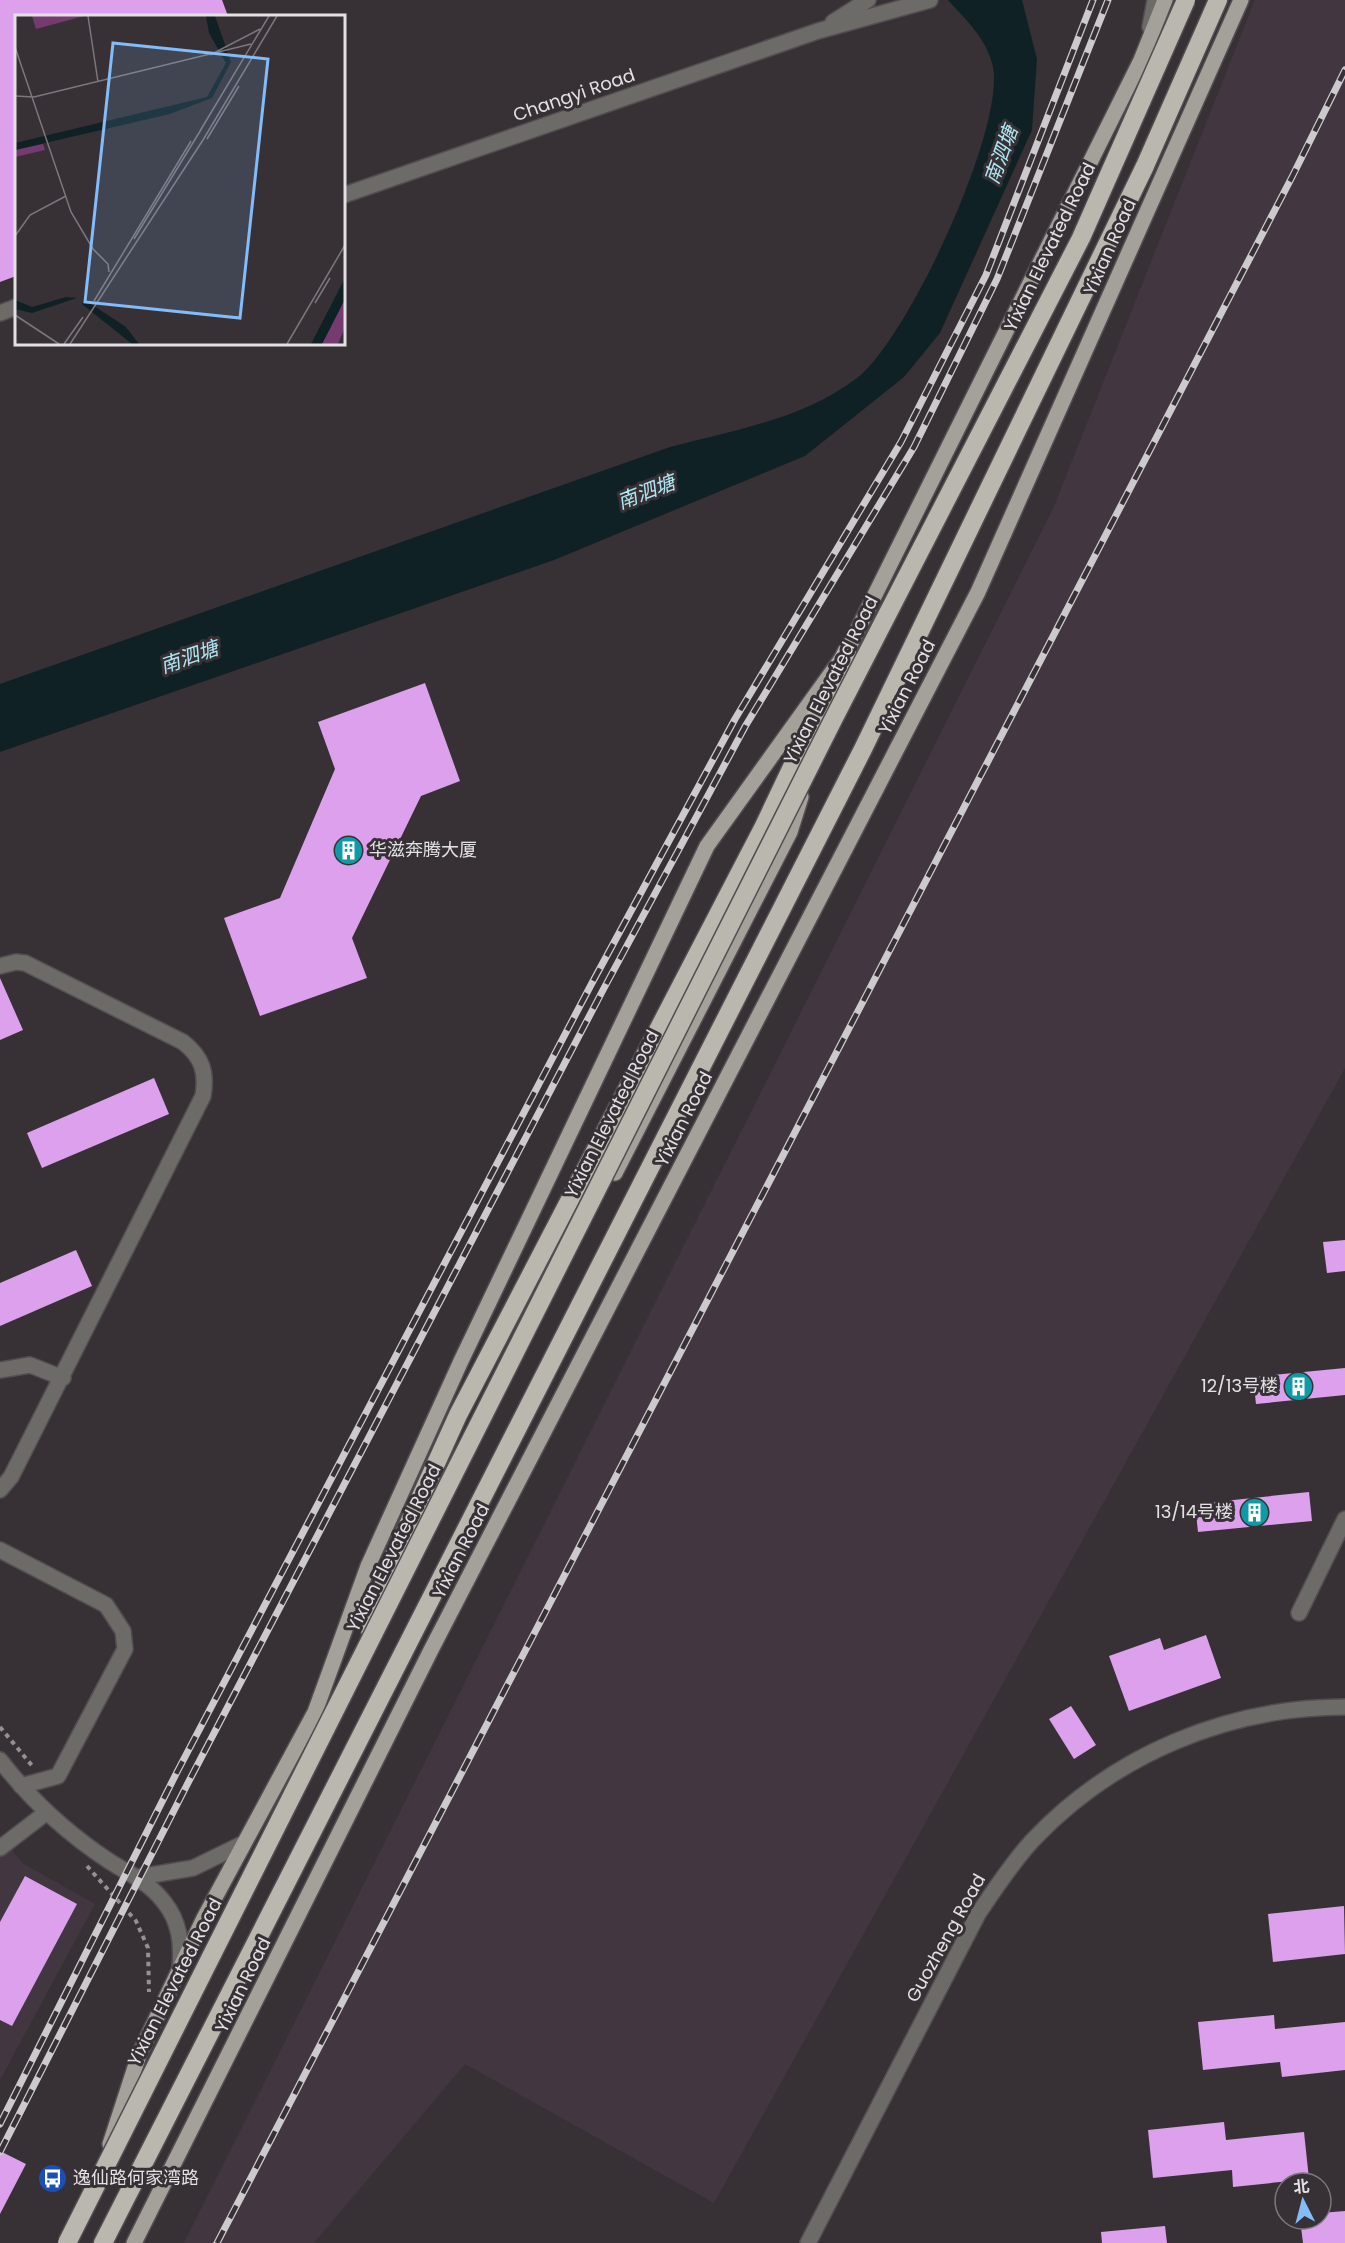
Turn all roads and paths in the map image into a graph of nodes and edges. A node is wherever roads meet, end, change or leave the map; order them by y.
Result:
1 (868, 0) edge
2 (930, 0) edge
3 (1155, 0) edge
4 (1165, 0) edge
5 (1186, 0) edge
6 (1218, 0) edge
7 (1241, 0) edge
8 (818, 32) junction
9 (1148, 44) junction
10 (345, 195) edge
11 (15, 307) edge
12 (0, 313) edge
13 (847, 651) junction
14 (0, 966) edge
15 (0, 1370) edge
16 (63, 1378) junction
17 (0, 1490) edge
18 (1344, 1524) edge
19 (0, 1550) edge
20 (1299, 1613) dead end
21 (362, 1658) junction
22 (1345, 1707) edge
23 (0, 1727) edge
24 (0, 1760) edge
25 (37, 1770) dead end
26 (21, 1786) junction
27 (47, 1812) junction
28 (244, 1843) junction
29 (0, 1848) edge
30 (84, 1861) dead end
31 (138, 1877) junction
32 (180, 1968) junction
33 (147, 2002) dead end
34 (106, 2158) junction
35 (70, 2238) edge
36 (103, 2243) edge
37 (134, 2243) edge
38 (808, 2243) edge

1 - 8 street, Changyi Road
2 - 8 street, Changyi Road
3 - 9 street
4 - 9 main road, Yixian Road
5 - 21 highway, Yixian Elevated Road, bridge
6 - 36 highway
7 - 37 main road, Yixian Road
8 - 10 street, Changyi Road
9 - 13 main road, Yixian Road
11 - 12 street
13 - 21 highway, bridge
13 - 28 main road, Yixian Road
13 - 34 main road, Yixian Road
14 - 16 street
15 - 16 street
16 - 17 street
18 - 20 street
19 - 26 street
21 - 35 highway, Yixian Elevated Road, bridge
22 - 38 street, Guozheng Road
23 - 25 path
24 - 26 street
26 - 27 street
27 - 29 street
27 - 31 street
28 - 31 street
28 - 32 main road, Yixian Road
30 - 33 path
31 - 32 street
32 - 34 main road, Yixian Road
34 - 35 main road, Yixian Road

